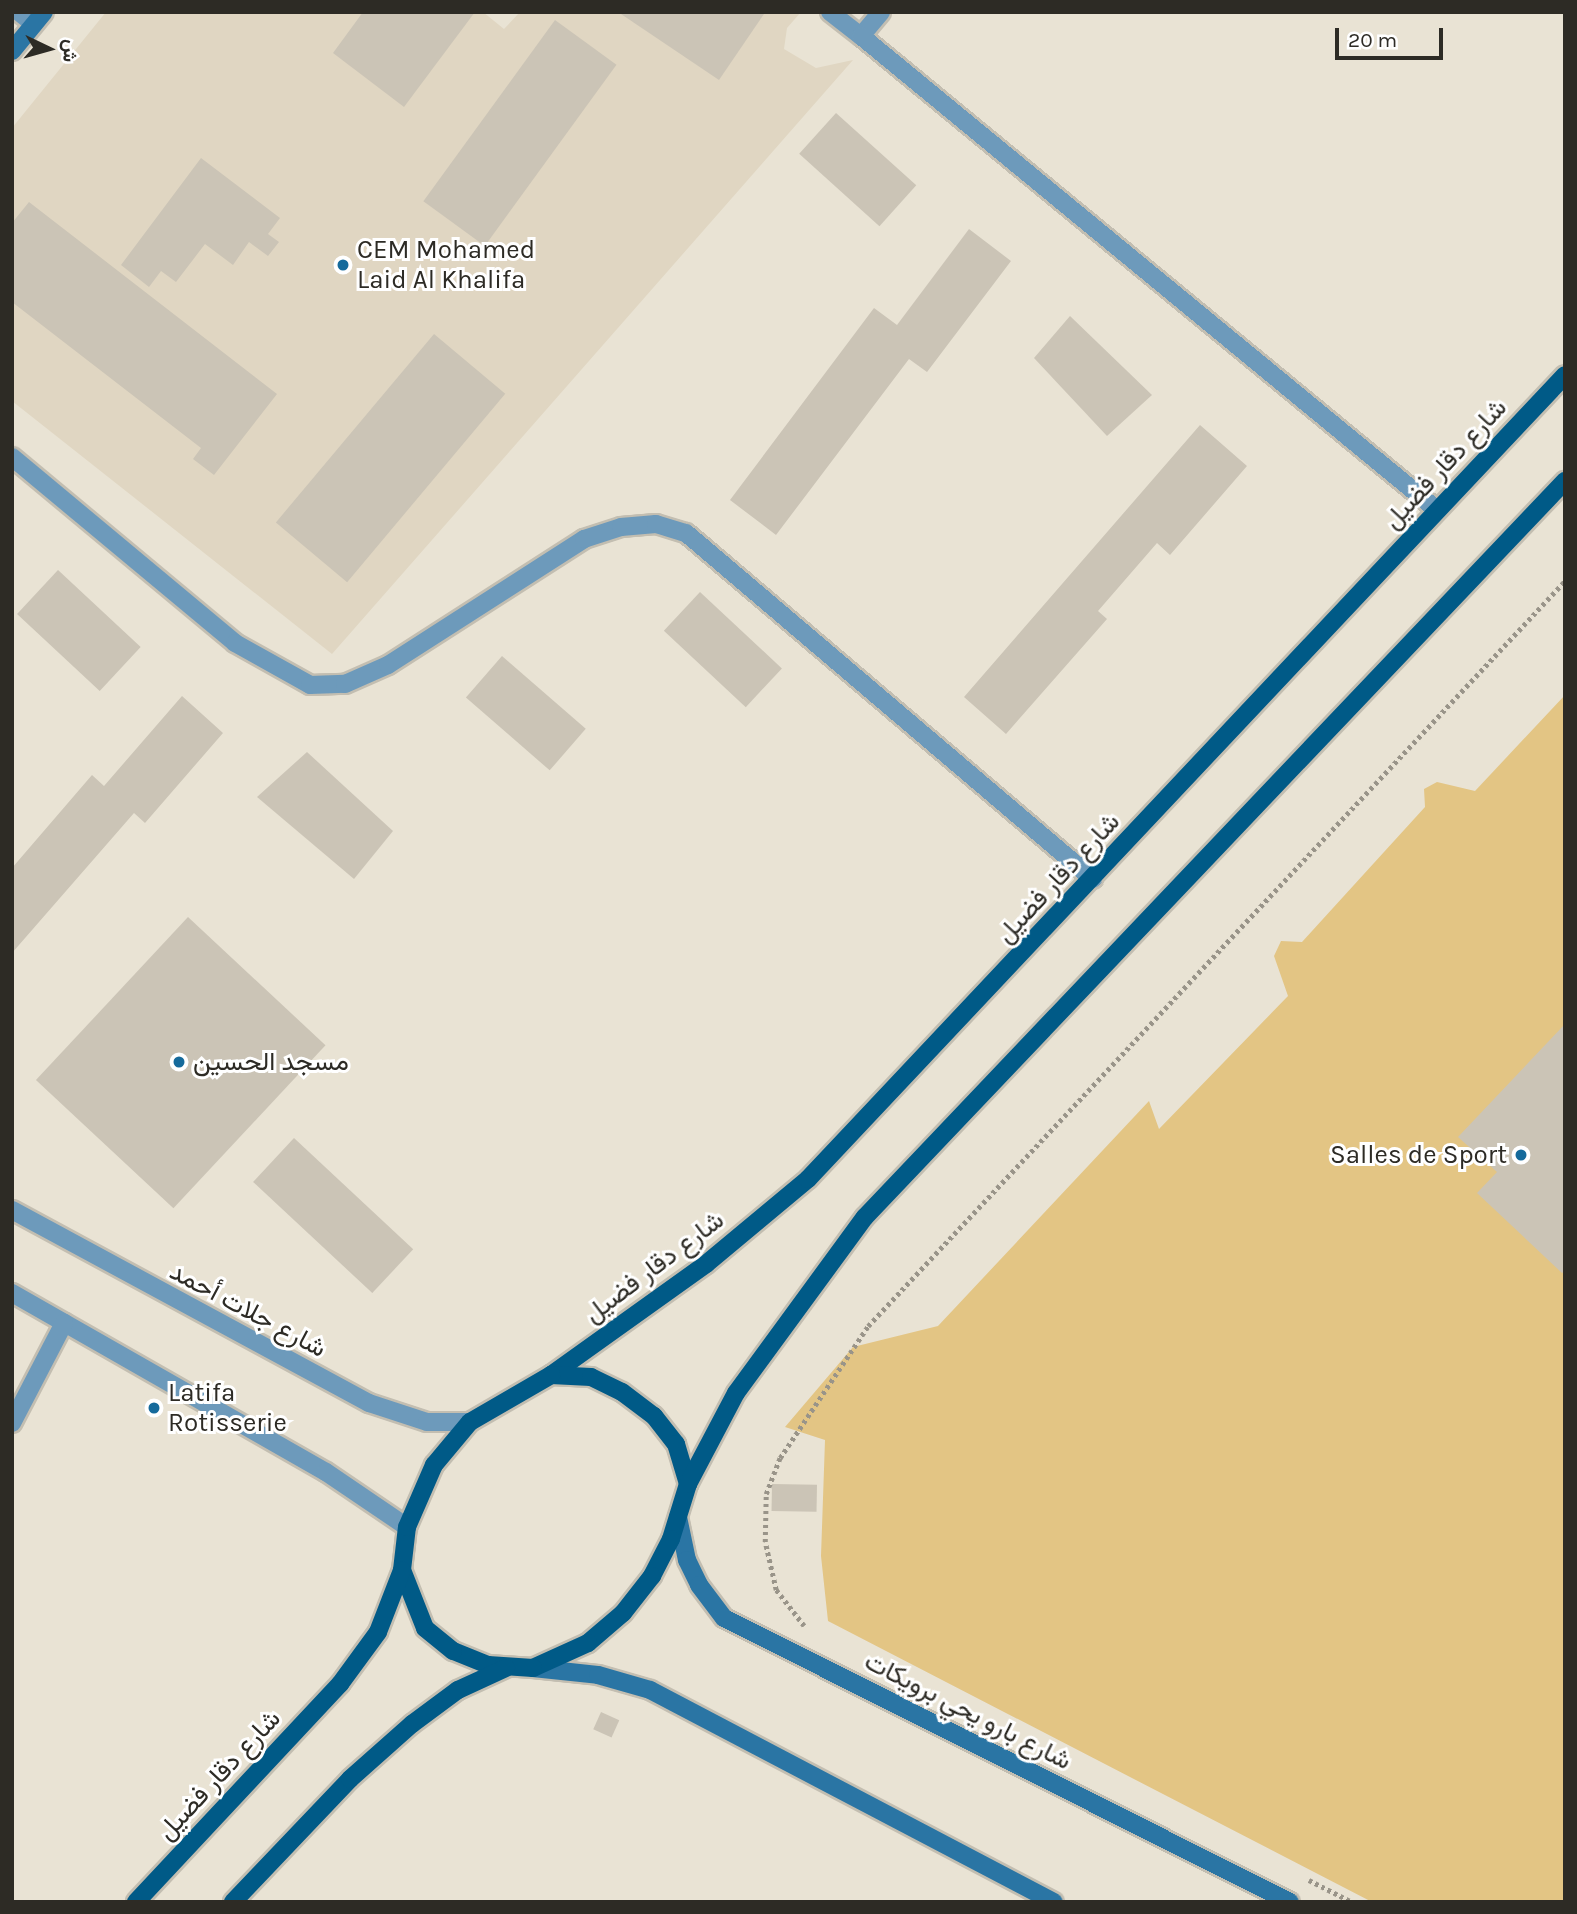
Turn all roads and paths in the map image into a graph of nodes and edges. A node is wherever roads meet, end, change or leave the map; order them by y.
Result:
1 (19, 12) edge
2 (830, 12) edge
3 (881, 12) edge
4 (39, 18) edge
5 (861, 36) junction
6 (12, 51) edge
7 (1565, 375) edge
8 (12, 457) edge
9 (1565, 481) edge
10 (1437, 510) junction
11 (1565, 581) edge
12 (1093, 879) junction
13 (12, 1210) edge
14 (12, 1293) edge
15 (64, 1323) junction
16 (551, 1375) junction
17 (470, 1422) junction
18 (12, 1423) edge
19 (688, 1484) junction
20 (678, 1517) junction
21 (407, 1527) junction
22 (402, 1570) junction
23 (817, 1633) dead end
24 (510, 1667) junction
25 (533, 1668) junction
26 (1303, 1877) dead end
27 (136, 1902) edge
28 (233, 1902) edge
29 (1054, 1902) edge
30 (1290, 1902) edge
31 (1352, 1902) edge

1 - 4 street
2 - 5 street
3 - 5 street
4 - 6 main road
5 - 10 street
7 - 10 main road, شارع دقار فضيل
8 - 12 street
9 - 19 main road
10 - 12 main road, شارع دقار فضيل
11 - 23 path
12 - 16 main road, شارع دقار فضيل
13 - 17 street, شارع جلات أحمد
14 - 15 street
15 - 18 street
15 - 21 street
16 - 17 main road, شارع دقار فضيل
16 - 19 main road
17 - 21 main road, شارع دقار فضيل
19 - 20 main road
20 - 25 main road
20 - 30 main road, شارع بارو يحي برويكات
21 - 22 main road, شارع دقار فضيل
22 - 24 main road
22 - 27 main road, شارع دقار فضيل
24 - 25 main road
24 - 28 main road
25 - 29 main road
26 - 31 path

